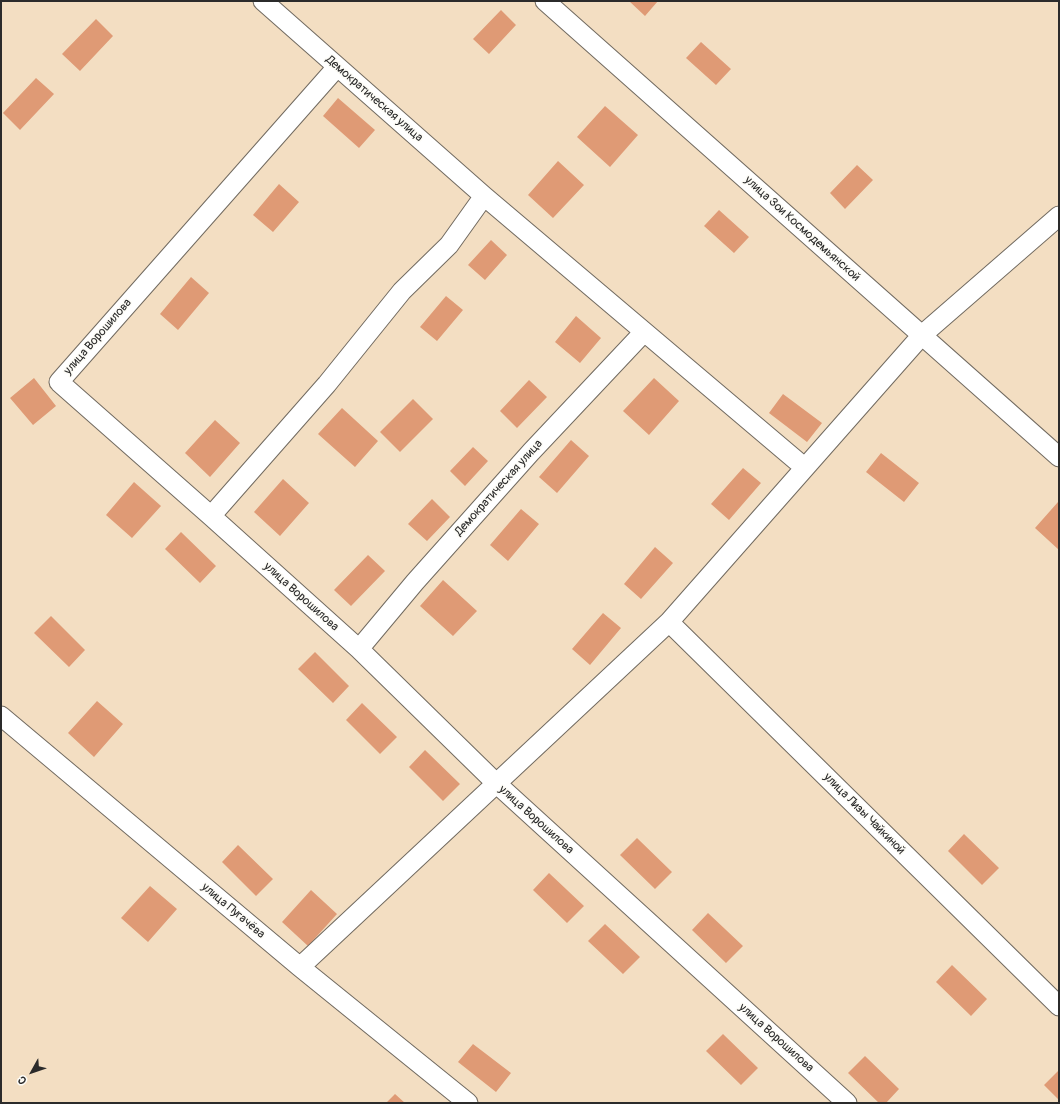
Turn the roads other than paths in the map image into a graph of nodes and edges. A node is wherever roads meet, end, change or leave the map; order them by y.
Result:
1 (264, 1) edge
2 (545, 1) edge
3 (337, 67) junction
4 (484, 196) junction
5 (1059, 216) edge
6 (644, 332) junction
7 (922, 335) junction
8 (1059, 457) edge
9 (804, 467) junction
10 (211, 516) junction
11 (669, 622) junction
12 (359, 649) junction
13 (1, 716) edge
14 (497, 784) junction
15 (300, 967) junction
16 (1059, 1006) edge
17 (468, 1103) edge
18 (847, 1103) edge

1 - 3 street, Демократическая улица
2 - 7 street, улица Зои Космодемьянской
3 - 4 street, Демократическая улица
3 - 10 street, улица Ворошилова
4 - 6 street, Демократическая улица
4 - 10 street
5 - 7 street
6 - 9 street, Демократическая улица
6 - 12 street, Демократическая улица
7 - 8 street, улица Зои Космодемьянской
7 - 9 street
9 - 11 street
10 - 12 street, улица Ворошилова
11 - 14 street
11 - 16 street, улица Лизы Чайкиной
12 - 14 street, улица Ворошилова
13 - 15 street, улица Пугачёва
14 - 15 street
14 - 18 street, улица Ворошилова
15 - 17 street, улица Пугачёва

